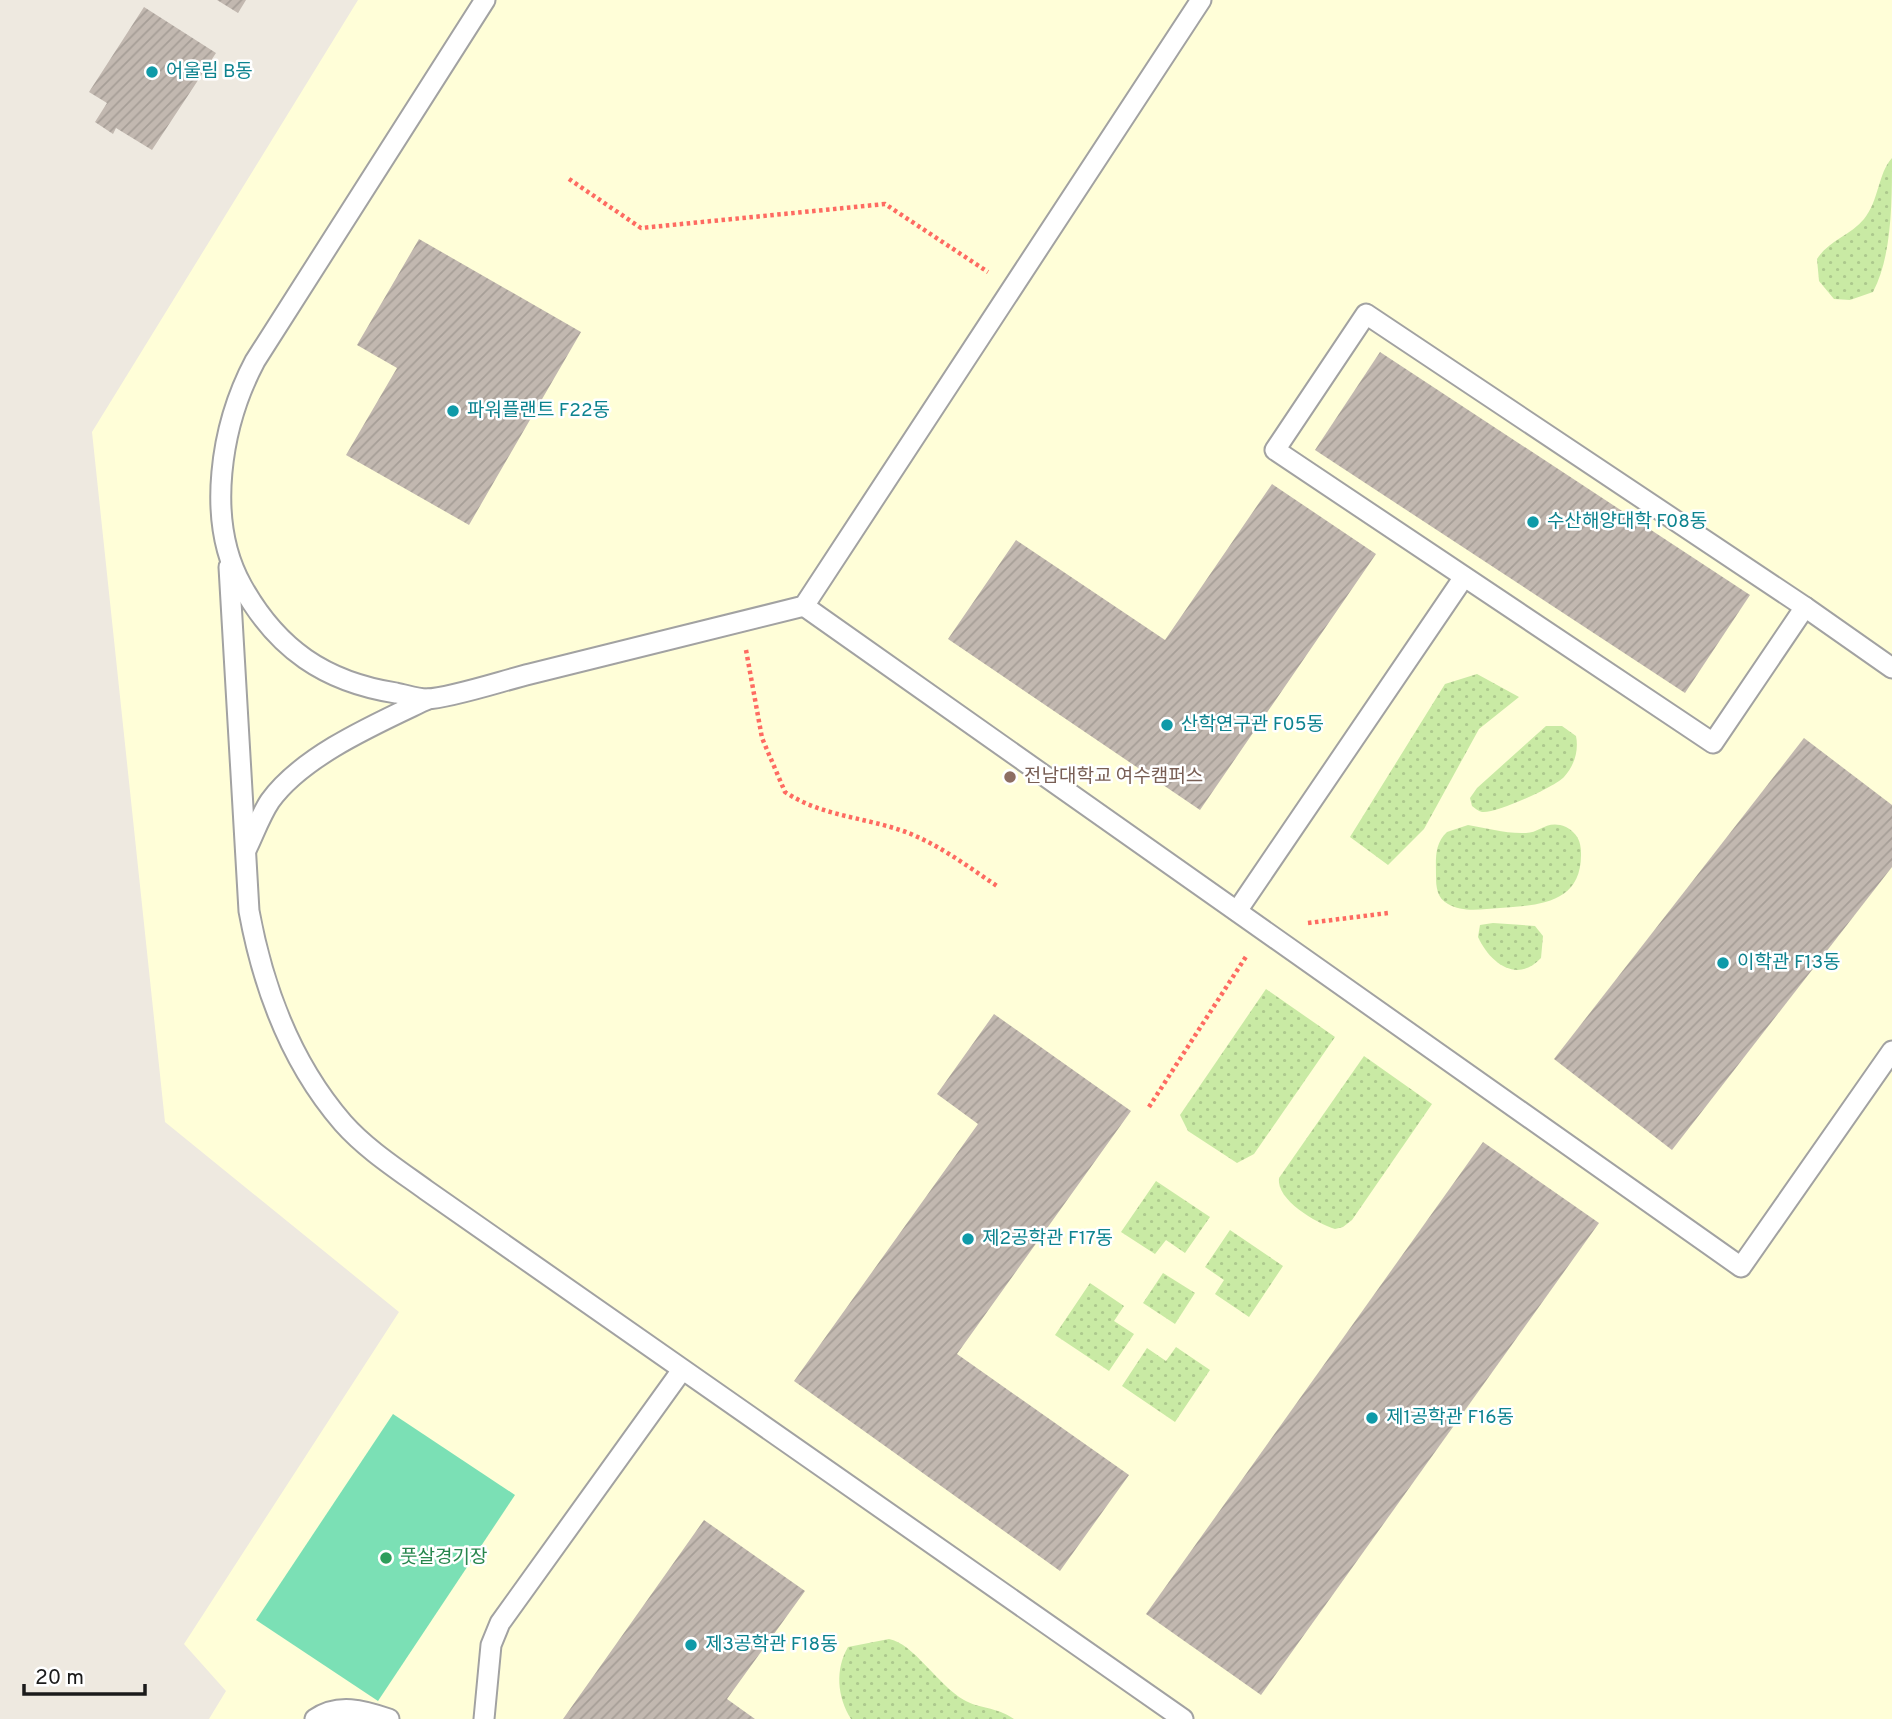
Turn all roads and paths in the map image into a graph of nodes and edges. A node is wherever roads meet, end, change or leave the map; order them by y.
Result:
1 (485, 0) edge
2 (1201, 0) edge
3 (569, 179) dead end
4 (1012, 288) junction
5 (229, 563) junction
6 (1464, 577) junction
7 (804, 606) junction
8 (1805, 607) junction
9 (742, 622) junction
10 (1892, 668) edge
11 (428, 699) junction
12 (246, 851) junction
13 (997, 886) dead end
14 (1237, 911) junction
15 (1388, 913) dead end
16 (1321, 922) dead end
17 (1264, 929) junction
18 (1892, 1051) edge
19 (1149, 1107) dead end
20 (682, 1370) junction
21 (314, 1719) edge
22 (389, 1719) edge
23 (484, 1719) edge
24 (1183, 1719) edge

1 - 5 lane
2 - 4 lane
3 - 4 path
4 - 7 lane
5 - 11 lane
5 - 12 lane
6 - 8 lane
6 - 8 lane
6 - 14 lane
7 - 9 lane
7 - 14 lane
8 - 10 lane
9 - 11 lane
9 - 13 path
11 - 12 lane
12 - 20 lane
14 - 17 lane
15 - 16 path
17 - 18 lane
17 - 19 path
20 - 23 lane
20 - 24 lane
21 - 22 lane

